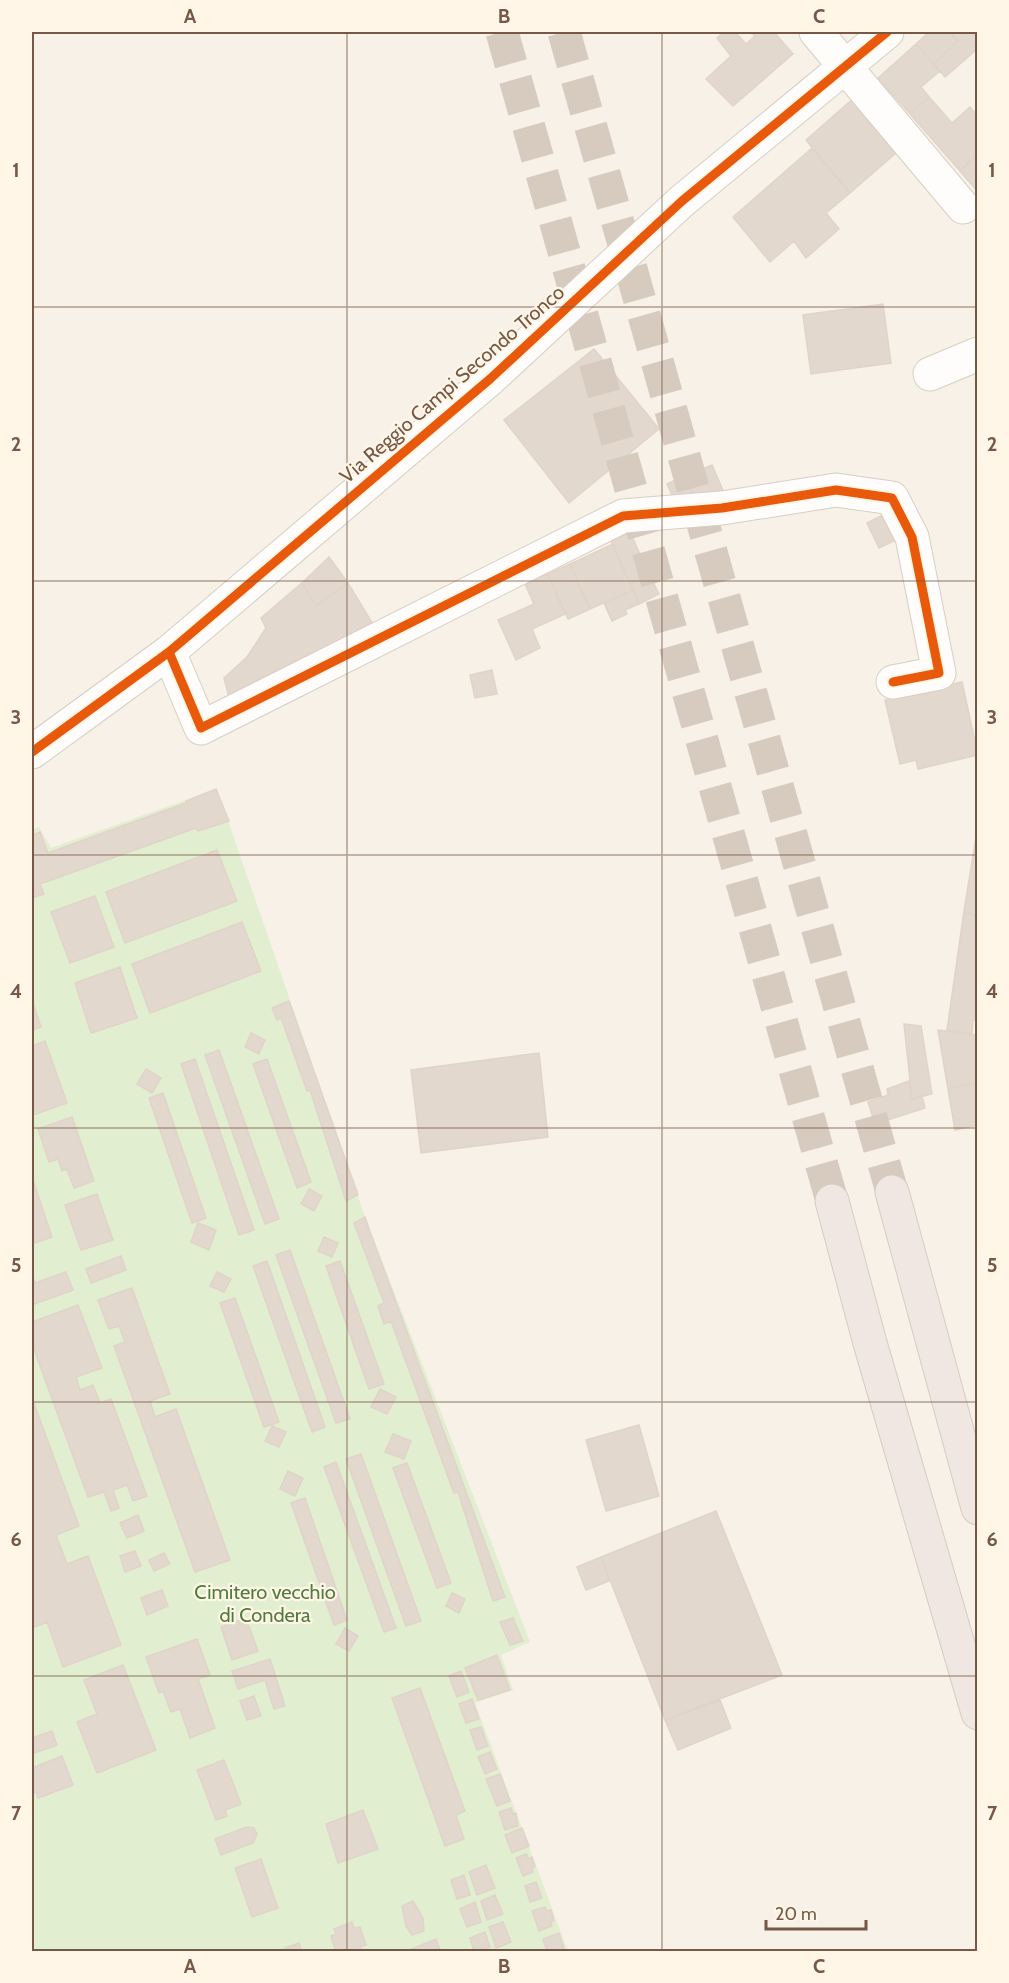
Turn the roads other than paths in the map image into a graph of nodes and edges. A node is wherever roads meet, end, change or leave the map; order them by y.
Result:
1 (816, 32) edge
2 (887, 32) edge
3 (844, 67) junction
4 (963, 207) dead end
5 (978, 354) edge
6 (930, 374) dead end
7 (169, 652) junction
8 (893, 682) dead end
9 (32, 752) edge
10 (892, 1192) tunnel mouth
11 (832, 1201) tunnel mouth
12 (978, 1508) edge
13 (978, 1713) edge

1 - 3 street
2 - 3 street, Via Reggio Campi Secondo Tronco
3 - 4 street
3 - 7 street, Via Reggio Campi Secondo Tronco
5 - 6 street
7 - 8 street
7 - 9 street, Via Reggio Campi Secondo Tronco
10 - 12 highway
11 - 13 highway

